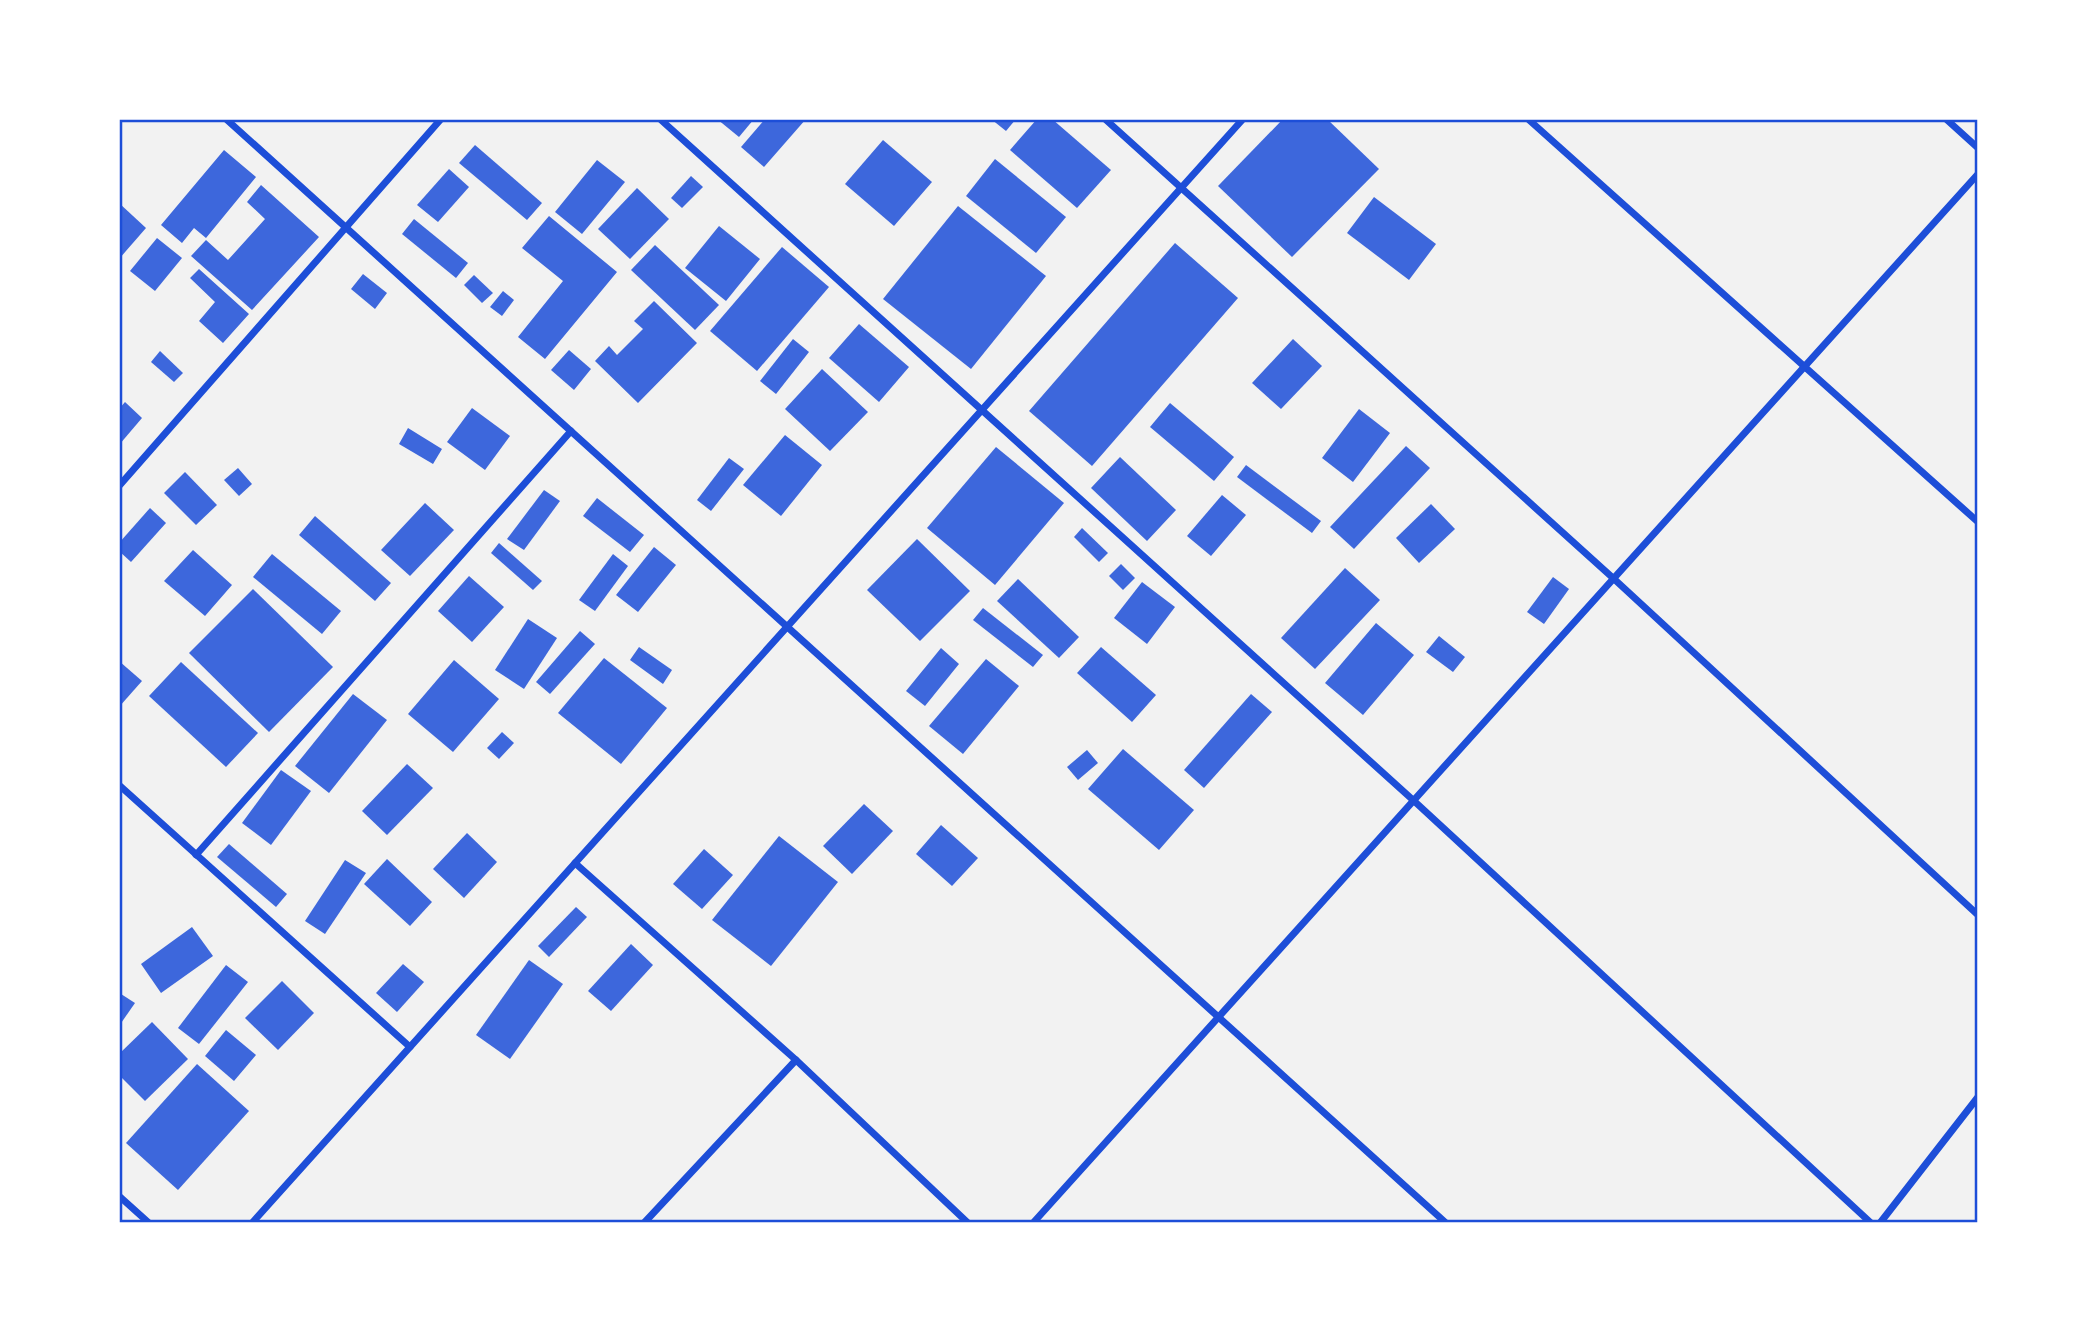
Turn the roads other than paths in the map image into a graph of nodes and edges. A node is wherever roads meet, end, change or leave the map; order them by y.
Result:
1 (226, 119) edge
2 (441, 119) edge
3 (660, 119) edge
4 (1105, 119) edge
5 (1243, 119) edge
6 (1528, 119) edge
7 (1946, 119) edge
8 (1978, 148) edge
9 (1978, 174) edge
10 (1181, 188) junction
11 (346, 227) junction
12 (1803, 368) junction
13 (983, 409) junction
14 (570, 430) junction
15 (119, 485) edge
16 (1978, 522) edge
17 (1613, 578) junction
18 (787, 627) junction
19 (119, 785) edge
20 (1413, 800) junction
21 (196, 855) junction
22 (575, 863) junction
23 (1978, 915) edge
24 (1218, 1017) junction
25 (411, 1047) junction
26 (796, 1060) junction
27 (1978, 1097) edge
28 (119, 1196) edge
29 (149, 1223) edge
30 (252, 1223) edge
31 (644, 1223) edge
32 (968, 1223) edge
33 (1032, 1223) edge
34 (1446, 1223) edge
35 (1871, 1223) edge
36 (1880, 1223) edge

1 - 11 street
2 - 11 street
3 - 13 street
4 - 10 street
5 - 10 street
6 - 12 street
7 - 8 street
9 - 12 street
10 - 13 street
10 - 17 street
11 - 14 street
11 - 15 street
12 - 16 street
12 - 17 street
13 - 18 street
13 - 20 street
14 - 18 street
14 - 21 street
17 - 20 street
17 - 23 street
18 - 22 street
18 - 24 street
19 - 21 street
20 - 24 street
20 - 35 street
21 - 25 street
22 - 25 street
22 - 26 street
24 - 33 street
24 - 34 street
25 - 30 street
26 - 31 street
26 - 32 street
27 - 36 street
28 - 29 street

